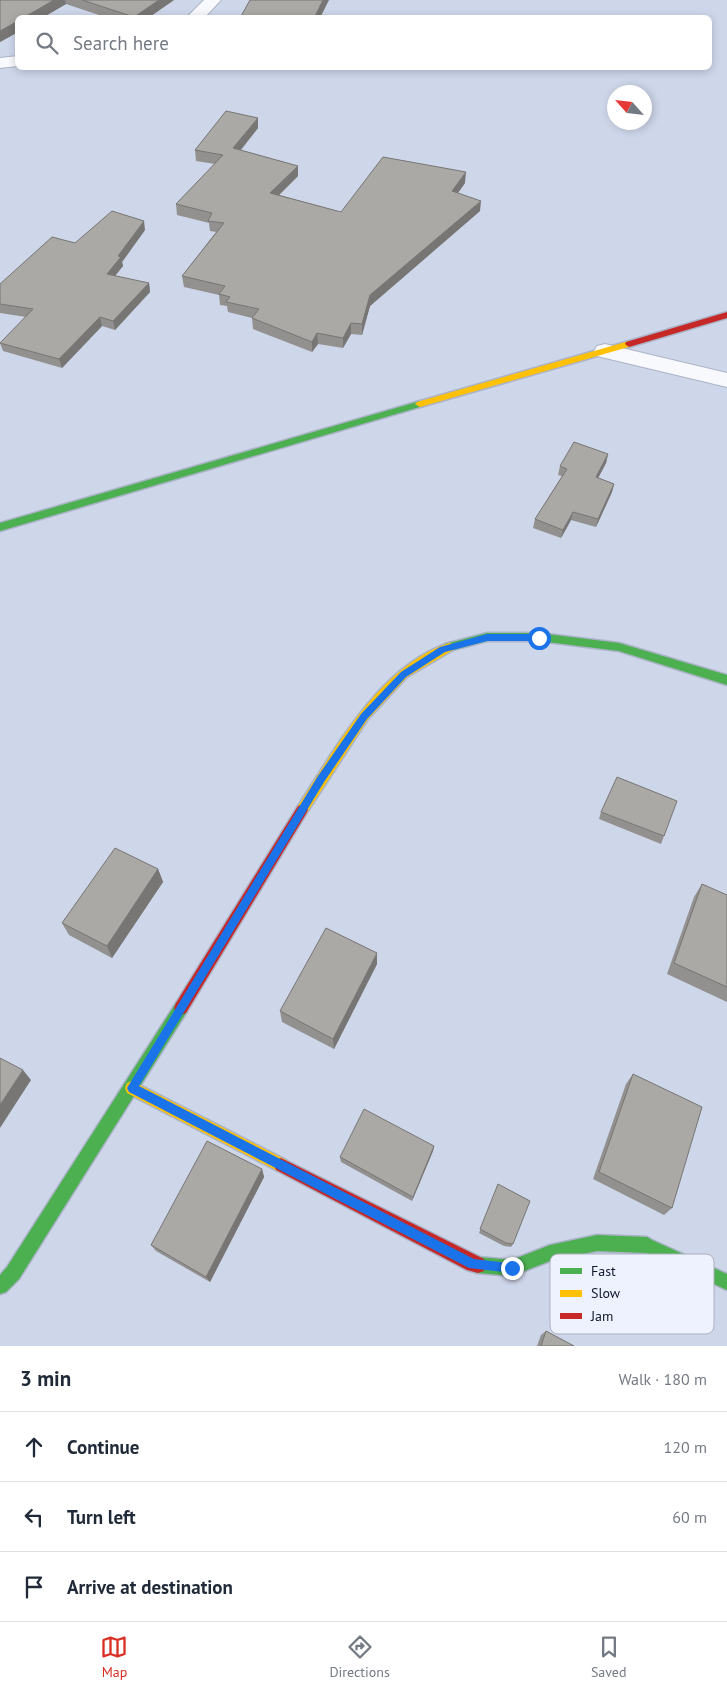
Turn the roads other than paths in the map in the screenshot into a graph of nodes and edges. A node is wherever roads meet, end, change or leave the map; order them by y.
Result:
1 (214, 0) edge
2 (197, 15) edge
3 (15, 61) edge
4 (0, 63) edge
5 (727, 315) edge
6 (605, 351) junction
7 (727, 380) edge
8 (5, 523) edge
9 (727, 680) edge
10 (132, 1088) junction
11 (666, 1254) edge
12 (714, 1276) edge
13 (727, 1282) edge
14 (0, 1286) edge

1 - 2 street
3 - 4 street
5 - 6 street
6 - 7 street
6 - 8 street
9 - 10 street
10 - 11 street
10 - 14 street
12 - 13 street

